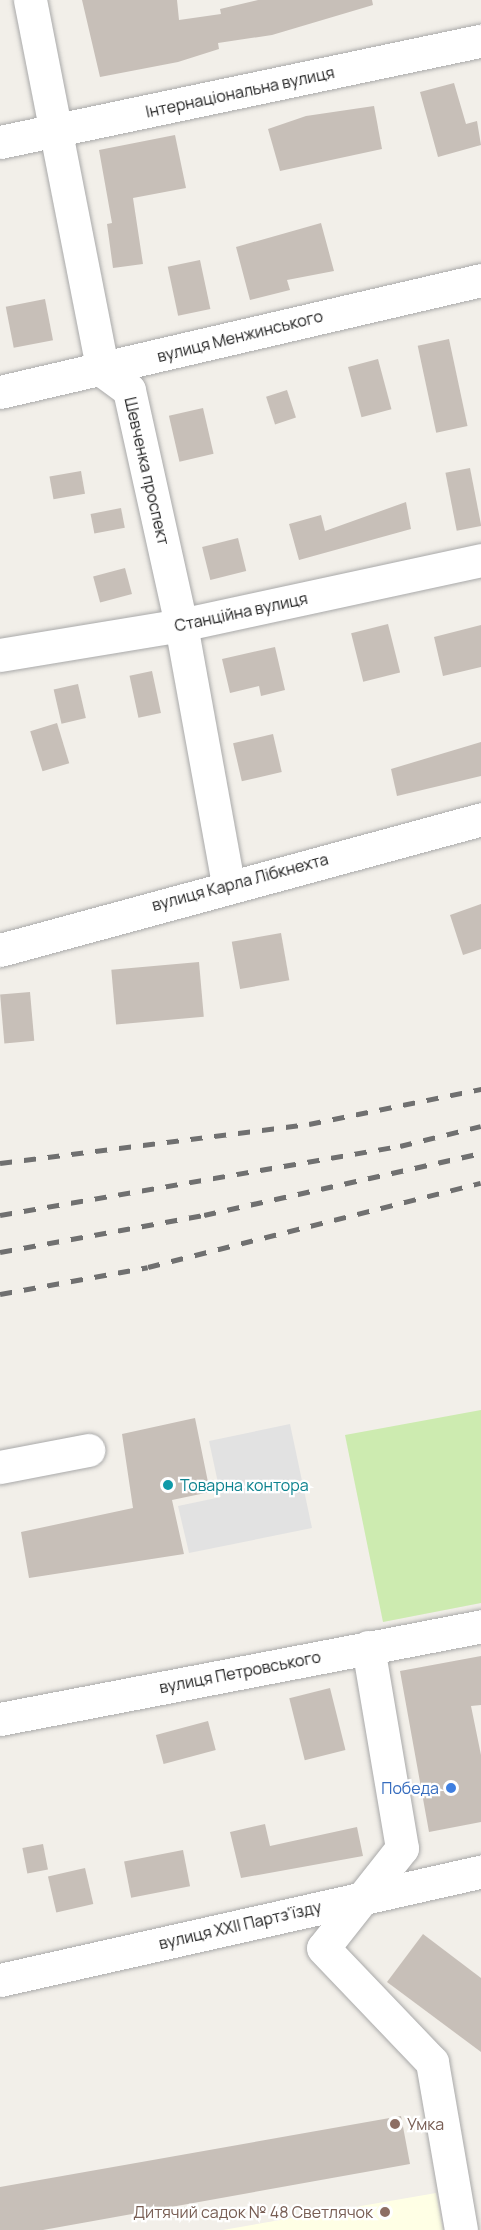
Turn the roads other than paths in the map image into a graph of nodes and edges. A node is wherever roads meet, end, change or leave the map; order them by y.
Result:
1 (30, 0) edge
2 (481, 41) edge
3 (57, 130) junction
4 (0, 142) edge
5 (481, 280) edge
6 (103, 371) junction
7 (0, 392) edge
8 (481, 560) edge
9 (181, 625) junction
10 (0, 655) edge
11 (481, 819) edge
12 (228, 884) junction
13 (0, 950) edge
14 (88, 1450) dead end
15 (0, 1467) edge
16 (481, 1626) edge
17 (368, 1647) junction
18 (0, 1719) edge
19 (481, 1872) edge
20 (362, 1897) junction
21 (0, 1980) edge
22 (460, 2230) edge

1 - 3 street
2 - 3 street, Інтернаціональна вулиця
3 - 4 street, Інтернаціональна вулиця
3 - 6 street
5 - 6 street, вулиця Менжинського
6 - 7 street, вулиця Менжинського
6 - 9 street, Шевченка проспект
8 - 9 street, Станційна вулиця
9 - 10 street, Станційна вулиця
9 - 12 street, Шевченка проспект
11 - 12 street, вулиця Карла Лібкнехта
12 - 13 street, вулиця Карла Лібкнехта
14 - 15 street
16 - 17 street, вулиця Петровського
17 - 18 street, вулиця Петровського
17 - 20 street
19 - 20 street, вулиця XXII Партз'їзду
20 - 21 street, вулиця XXII Партз'їзду
20 - 22 street

